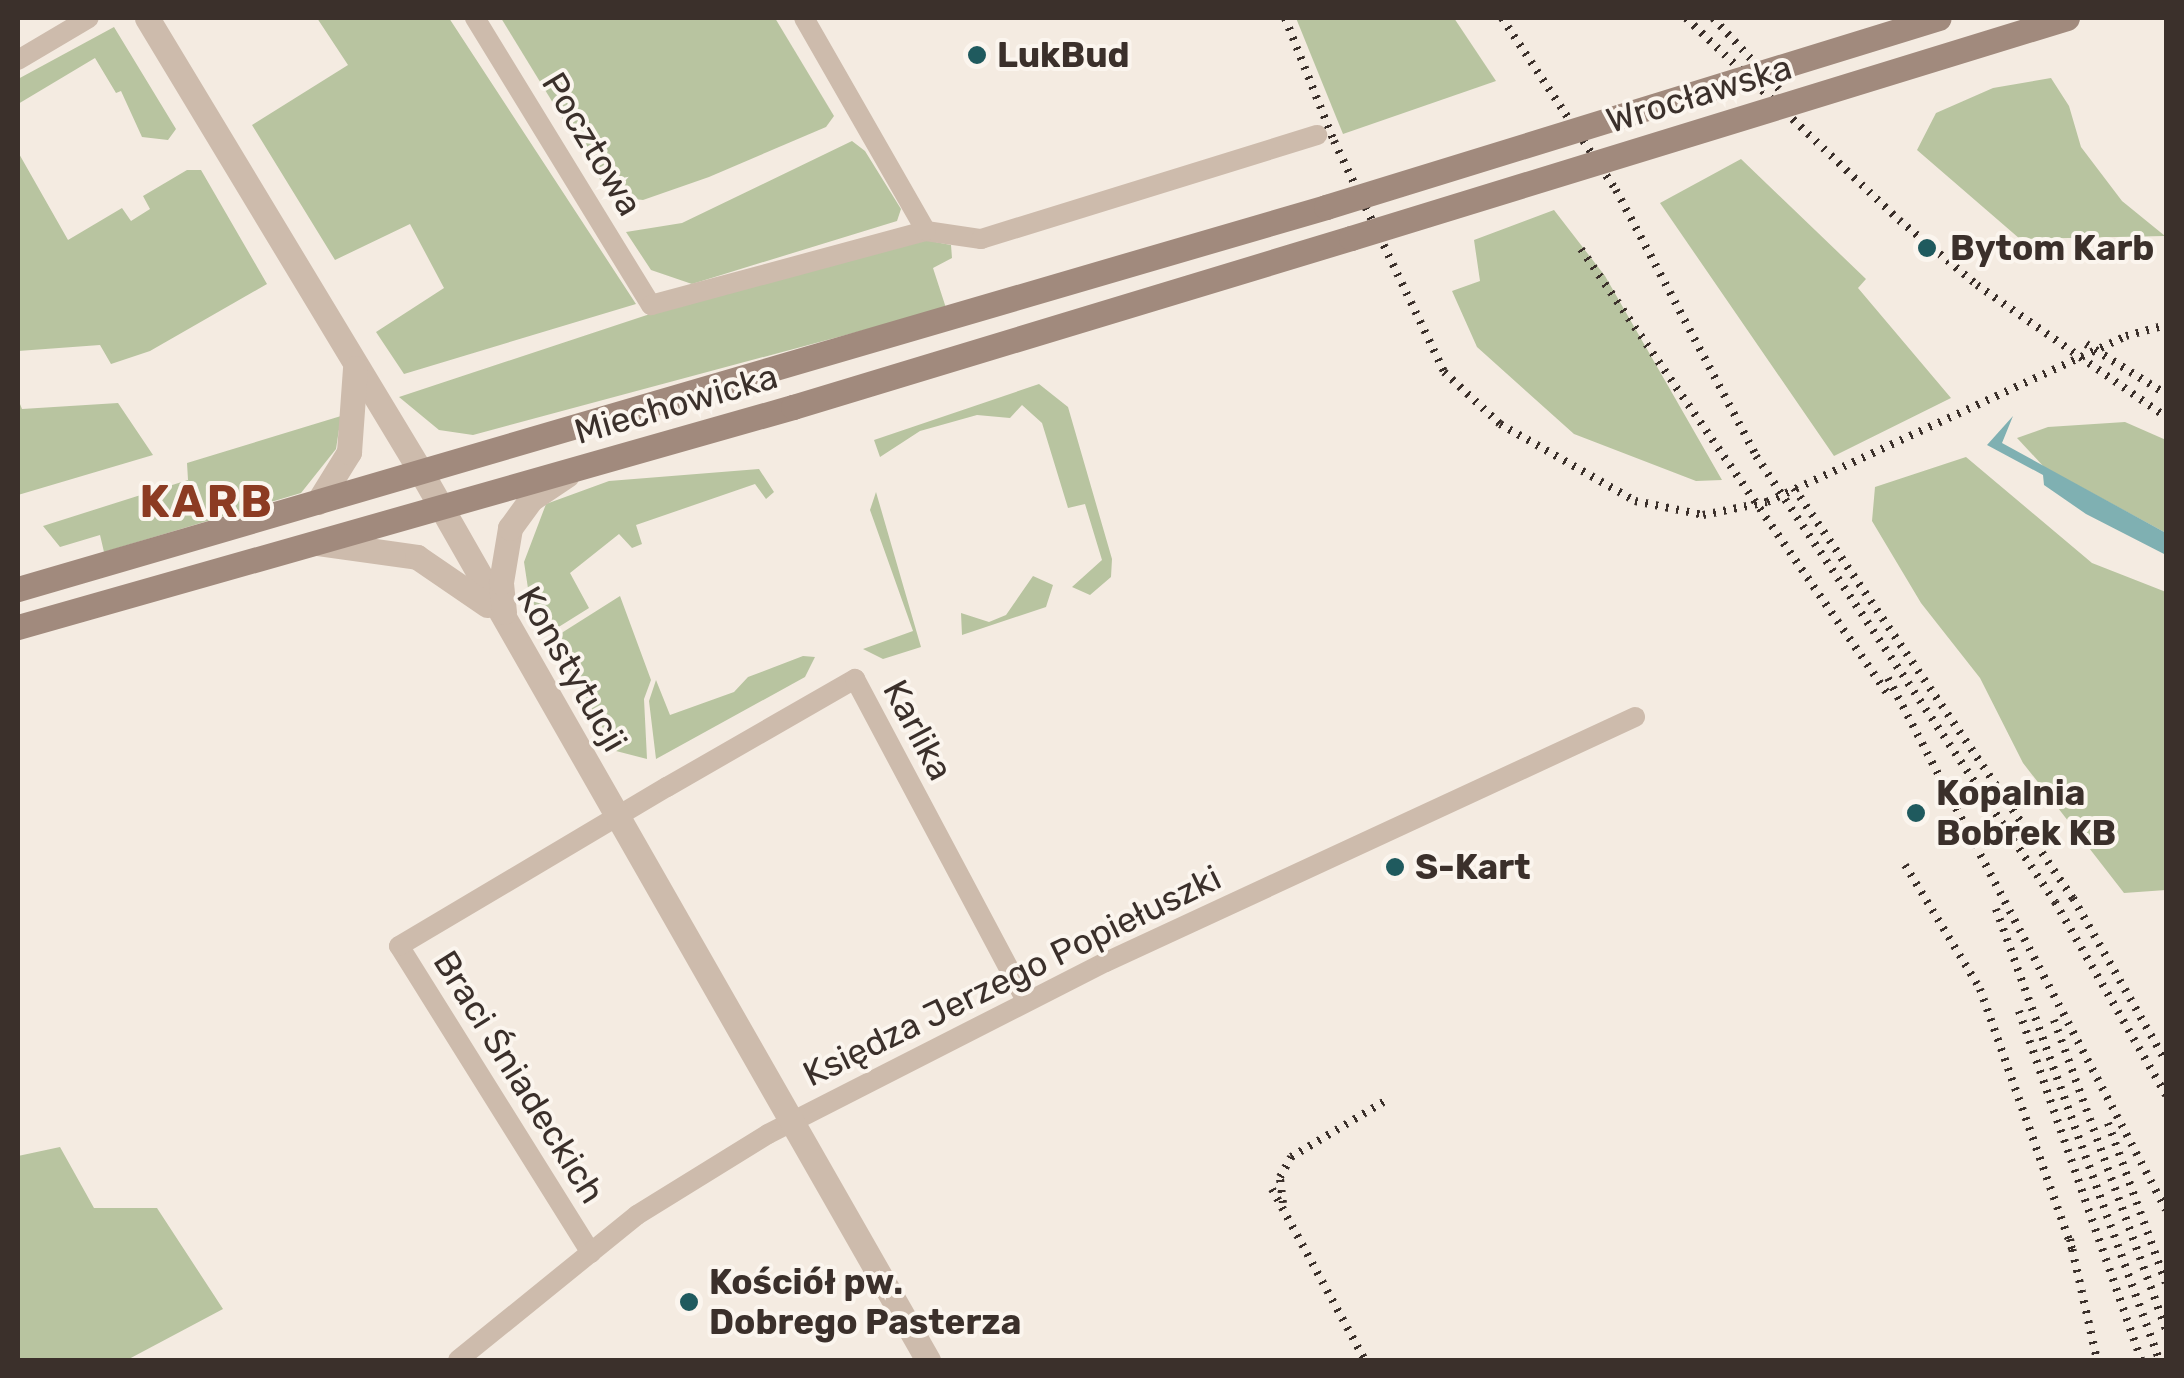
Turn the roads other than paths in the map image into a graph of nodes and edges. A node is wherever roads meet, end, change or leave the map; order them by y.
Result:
1 (90, 18) edge
2 (147, 18) edge
3 (475, 18) edge
4 (804, 18) edge
5 (1939, 18) edge
6 (2068, 18) edge
7 (18, 60) edge
8 (1318, 136) dead end
9 (1326, 207) joint
10 (926, 231) junction
11 (1351, 238) joint
12 (356, 368) junction
13 (582, 468) junction
14 (421, 472) junction
15 (318, 502) junction
16 (440, 508) junction
17 (318, 543) junction
18 (18, 590) edge
19 (505, 622) junction
20 (18, 626) edge
21 (1635, 718) dead end
22 (616, 817) junction
23 (1026, 1001) junction
24 (791, 1121) junction
25 (591, 1253) junction
26 (458, 1360) edge
27 (928, 1360) edge

1 - 7 street
2 - 12 street, Konstytucji
3 - 10 street, Pocztowa
4 - 10 street
5 - 9 main road, Wrocławska, bridge
6 - 11 main road, Wrocławska, bridge
8 - 10 street
9 - 14 main road, Miechowicka
11 - 13 main road, Miechowicka
12 - 14 street, Konstytucji
12 - 15 street
13 - 16 main road, Miechowicka
13 - 19 street
14 - 15 main road, Miechowicka
14 - 16 street, Konstytucji
15 - 18 main road, Miechowicka
16 - 17 main road, Miechowicka
16 - 19 street, Konstytucji
17 - 19 street
17 - 20 main road, Miechowicka
19 - 22 street, Konstytucji
21 - 23 street, Księdza Jerzego Popiełuszki
22 - 23 street, Karlika
22 - 24 street, Konstytucji
22 - 25 street, Braci Śniadeckich
23 - 24 street, Księdza Jerzego Popiełuszki
24 - 25 street, Księdza Jerzego Popiełuszki
24 - 27 street, Konstytucji
25 - 26 street, Księdza Jerzego Popiełuszki

